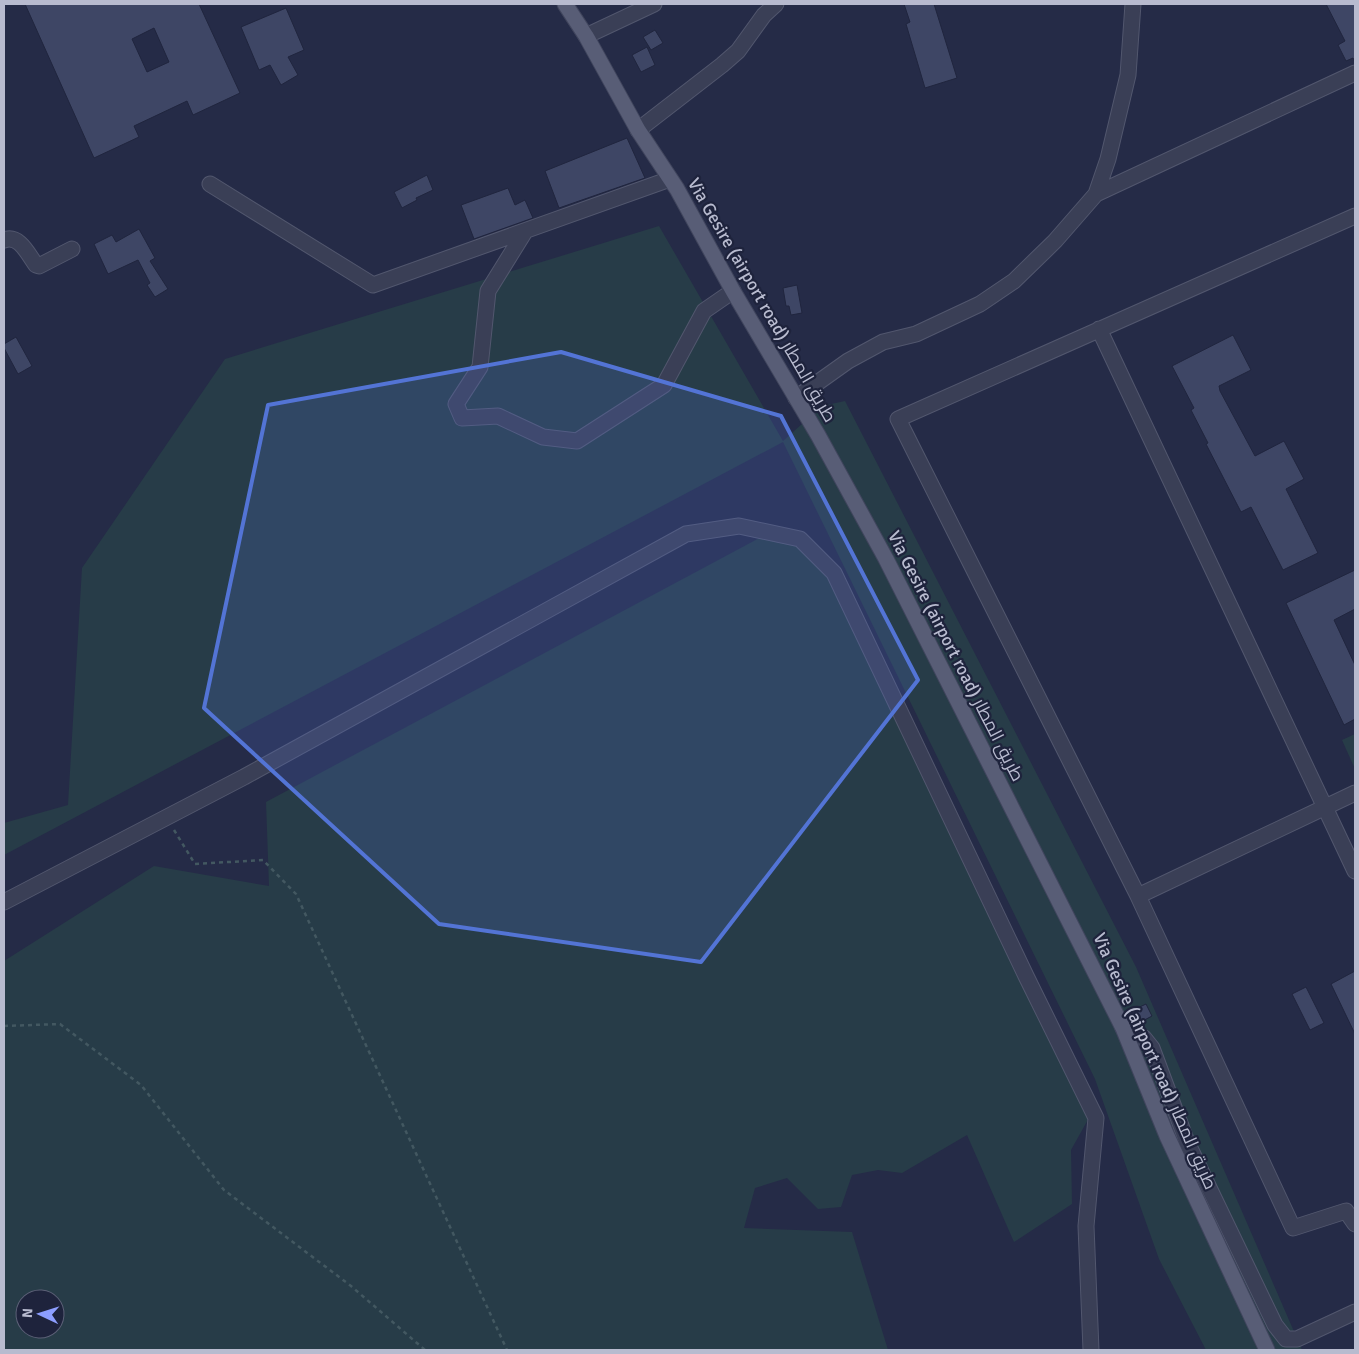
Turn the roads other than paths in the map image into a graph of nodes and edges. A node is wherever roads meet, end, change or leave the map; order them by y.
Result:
1 (565, 4) edge
2 (654, 4) edge
3 (776, 4) edge
4 (1134, 4) edge
5 (586, 36) junction
6 (1355, 73) edge
7 (638, 130) junction
8 (670, 179) junction
9 (210, 184) dead end
10 (1096, 194) junction
11 (1355, 216) edge
12 (524, 233) junction
13 (4, 240) edge
14 (72, 249) dead end
15 (733, 291) junction
16 (1099, 330) junction
17 (796, 398) junction
18 (1355, 793) edge
19 (1325, 807) junction
20 (1355, 871) edge
21 (1138, 896) junction
22 (4, 902) edge
23 (1123, 1028) junction
24 (1355, 1224) edge
25 (1355, 1312) edge
26 (1091, 1350) edge
27 (1267, 1350) edge

1 - 5 main road, Via Gesire (airport road) طريق المطار
2 - 5 street
3 - 7 street
4 - 10 street
5 - 7 main road, Via Gesire (airport road) طريق المطار
6 - 10 street
7 - 8 main road, Via Gesire (airport road) طريق المطار
8 - 12 street
8 - 15 main road, Via Gesire (airport road) طريق المطار
9 - 12 street
10 - 17 street
11 - 16 street
12 - 15 street
13 - 14 street
15 - 17 main road, Via Gesire (airport road) طريق المطار
16 - 19 street
16 - 21 street
17 - 23 main road, Via Gesire (airport road) طريق المطار
18 - 19 street
19 - 20 street
19 - 21 street
21 - 24 street
22 - 26 street
23 - 25 street
23 - 27 main road, Via Gesire (airport road) طريق المطار

